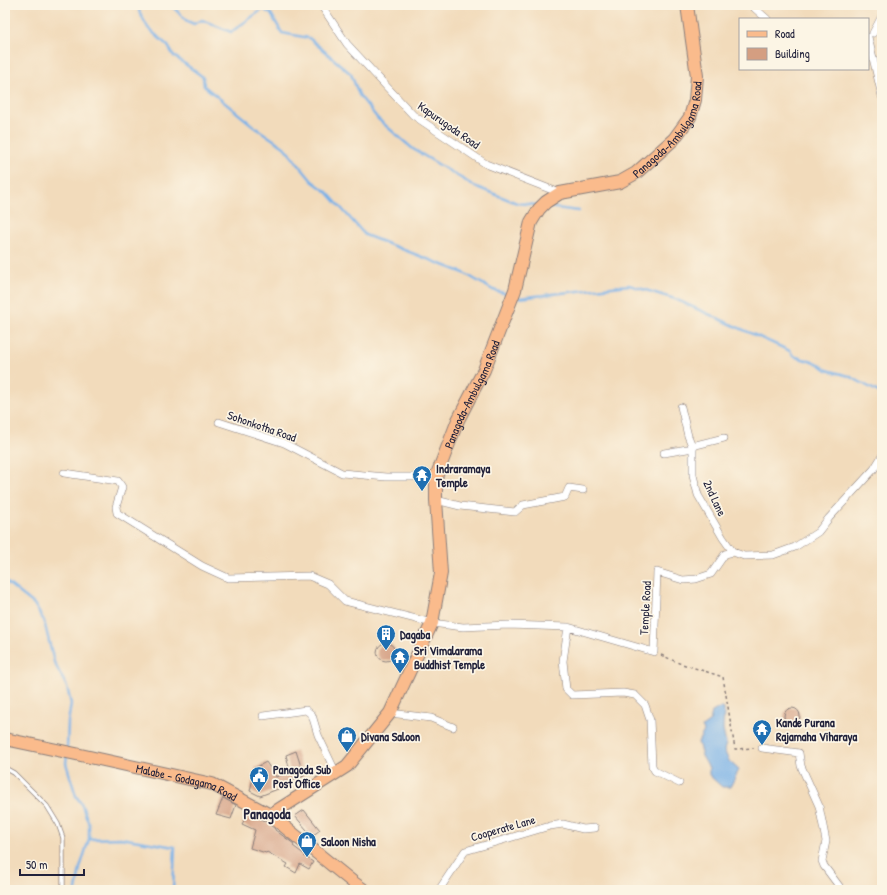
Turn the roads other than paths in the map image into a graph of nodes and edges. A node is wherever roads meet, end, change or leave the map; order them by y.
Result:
1 (321, 5) edge
2 (687, 5) edge
3 (751, 5) edge
4 (882, 16) edge
5 (767, 18) edge
6 (882, 31) edge
7 (870, 36) edge
8 (882, 96) edge
9 (560, 192) junction
10 (681, 407) dead end
11 (219, 422) dead end
12 (724, 438) dead end
13 (693, 448) junction
14 (664, 454) dead end
15 (882, 456) edge
16 (64, 473) dead end
17 (436, 477) junction
18 (582, 490) dead end
19 (436, 500) junction
20 (733, 552) junction
21 (432, 623) junction
22 (568, 627) junction
23 (390, 713) junction
24 (263, 716) dead end
25 (453, 727) dead end
26 (5, 739) edge
27 (762, 748) dead end
28 (5, 768) edge
29 (336, 773) junction
30 (679, 783) dead end
31 (270, 815) junction
32 (595, 828) dead end
33 (63, 890) edge
34 (364, 890) edge
35 (439, 890) edge
36 (842, 890) edge

1 - 9 street, Kapurugoda Road
2 - 9 main road, Panagoda-Ambulgama Road
3 - 5 street
4 - 7 street
6 - 7 street
7 - 8 street
9 - 17 main road, Panagoda-Ambulgama Road
10 - 13 street, 2nd Lane
11 - 17 street, Sohonkotha Road
12 - 13 street
13 - 14 street
13 - 20 street, 2nd Lane
15 - 20 street
16 - 21 street, Temple Road
17 - 19 main road, Panagoda-Ambulgama Road
18 - 19 street
19 - 21 main road, Panagoda-Ambulgama Road
20 - 22 street, Temple Road
21 - 22 street, Temple Road
21 - 23 main road, Panagoda-Ambulgama Road
22 - 30 street
23 - 25 street
23 - 29 main road, Panagoda-Ambulgama Road
24 - 29 street
26 - 31 main road, Malabe - Godagama Road
27 - 36 street
28 - 33 lane
29 - 31 main road, Panagoda-Ambulgama Road
31 - 34 main road, Malabe - Godagama Road
32 - 35 street, Cooperate Lane

